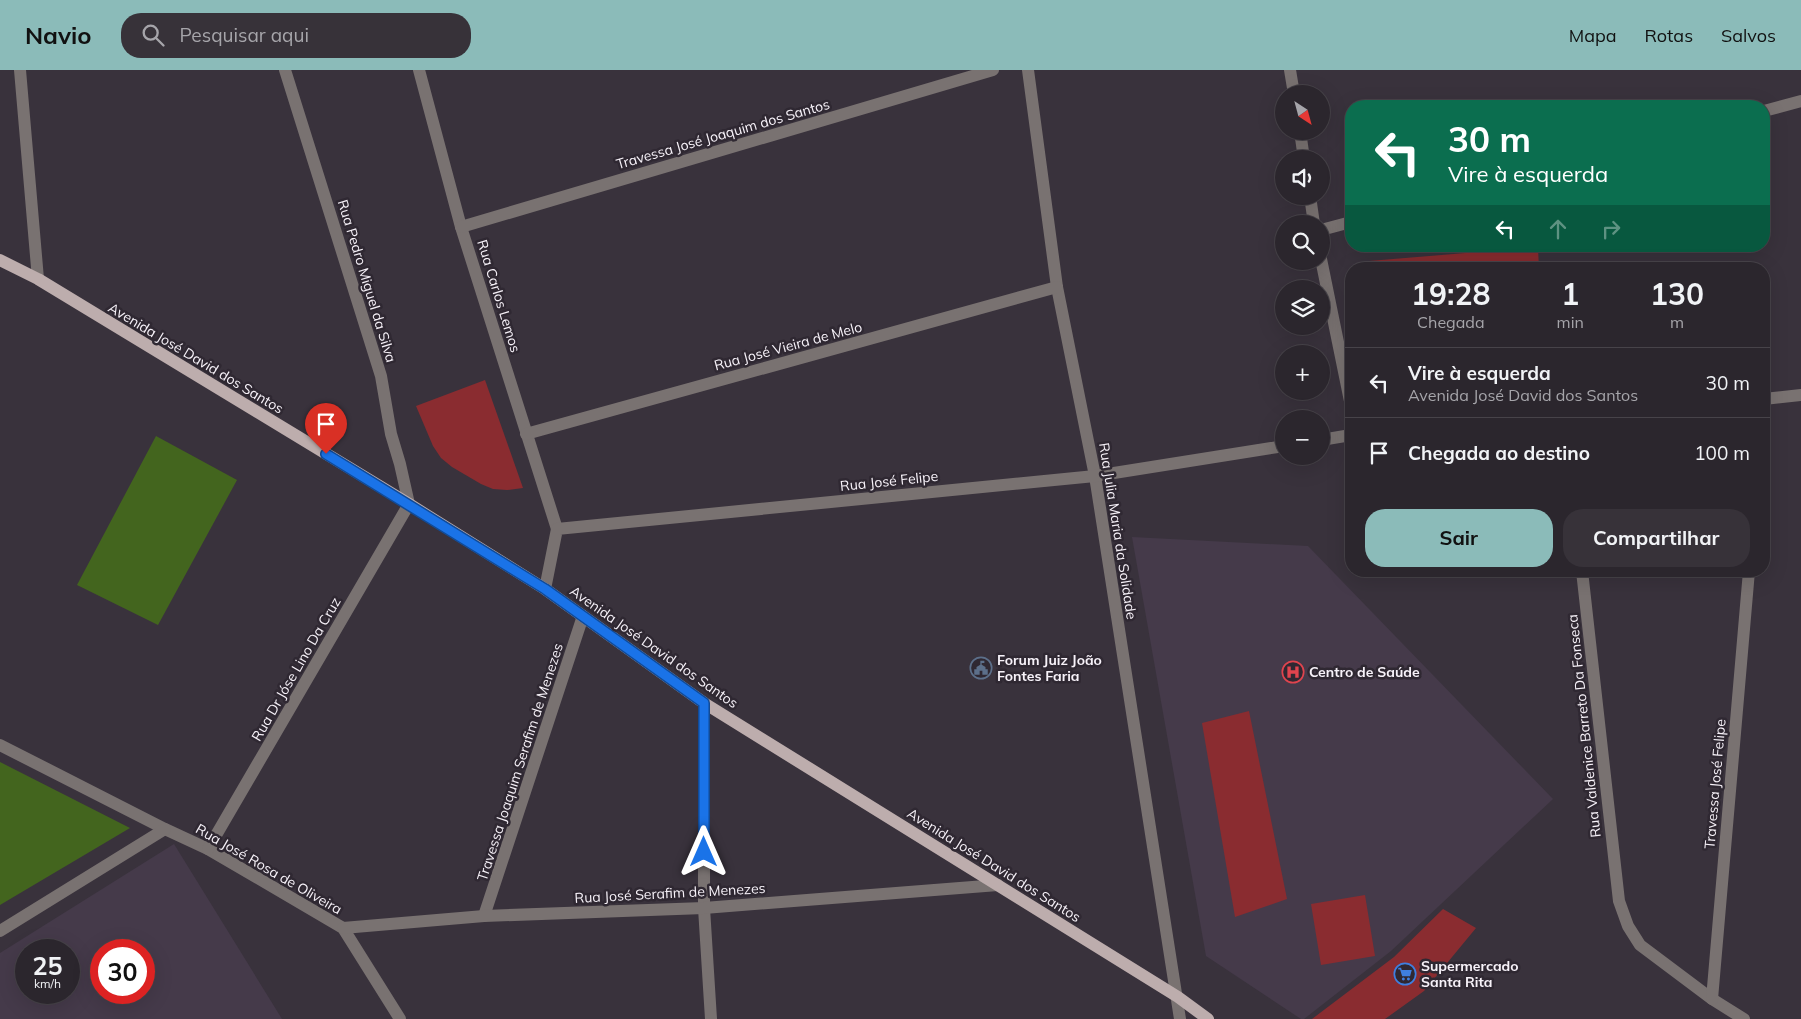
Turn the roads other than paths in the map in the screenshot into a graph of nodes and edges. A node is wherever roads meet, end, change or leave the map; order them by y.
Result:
1 (20, 70) edge
2 (285, 70) edge
3 (419, 70) edge
4 (993, 70) edge
5 (1028, 70) edge
6 (1290, 70) edge
7 (1292, 85) edge
8 (1801, 101) edge
9 (1770, 109) edge
10 (1345, 224) edge
11 (461, 227) junction
12 (1330, 228) edge
13 (0, 260) edge
14 (1323, 270) edge
15 (38, 279) junction
16 (1058, 287) junction
17 (1345, 377) edge
18 (1801, 395) edge
19 (1770, 398) edge
20 (526, 434) junction
21 (1345, 437) edge
22 (1330, 439) edge
23 (1275, 447) edge
24 (1095, 476) junction
25 (409, 504) junction
26 (557, 529) junction
27 (1583, 577) edge
28 (1748, 577) edge
29 (545, 589) junction
30 (584, 616) junction
31 (704, 703) junction
32 (0, 745) edge
33 (165, 829) junction
34 (208, 849) junction
35 (998, 885) junction
36 (704, 908) junction
37 (484, 916) junction
38 (343, 928) junction
39 (0, 931) edge
40 (1178, 997) junction
41 (1712, 999) junction
42 (400, 1019) edge
43 (711, 1019) edge
44 (1180, 1019) edge
45 (1208, 1019) edge
46 (1744, 1019) edge

1 - 15 street
2 - 25 street, Rua Pedro Miguel da Silva
3 - 11 street, Rua Carlos Lemos
4 - 11 street, Travessa José Joaquim dos Santos
5 - 16 street, Rua Julia Maria da Solidade
6 - 7 street
8 - 9 street
10 - 12 street
11 - 20 street, Rua Carlos Lemos
13 - 15 main road, Avenida José David dos Santos
14 - 17 street
15 - 25 main road, Avenida José David dos Santos
16 - 20 street, Rua José Vieira de Melo
16 - 24 street, Rua Julia Maria da Solidade
18 - 19 street
20 - 26 street, Rua Carlos Lemos
21 - 22 street
23 - 24 street, Rua José Felipe
24 - 26 street, Rua José Felipe
24 - 40 street, Rua Julia Maria da Solidade
25 - 29 main road, Avenida José David dos Santos
25 - 34 street, Rua Dr Jóse Lino Da Cruz
26 - 29 street
27 - 41 street, Rua Valdenice Barreto Da Fonseca
28 - 41 street, Travessa José Felipe
29 - 30 main road, Avenida José David dos Santos
30 - 31 main road, Avenida José David dos Santos
30 - 37 street, Travessa Joaquim Serafim de Menezes
31 - 35 main road, Avenida José David dos Santos
31 - 36 street
32 - 33 street, Rua José Rosa de Oliveira
33 - 34 street, Rua José Rosa de Oliveira
33 - 39 street
34 - 38 street, Rua José Rosa de Oliveira
35 - 36 street, Rua José Serafim de Menezes
35 - 40 main road, Avenida José David dos Santos
36 - 37 street, Rua José Serafim de Menezes
36 - 43 street
37 - 38 street, Rua José Serafim de Menezes
38 - 42 street, Rua José Rosa de Oliveira
40 - 44 street, Rua Julia Maria da Solidade
40 - 45 main road, Avenida José David dos Santos
41 - 46 street, Rua Valdenice Barreto Da Fonseca

